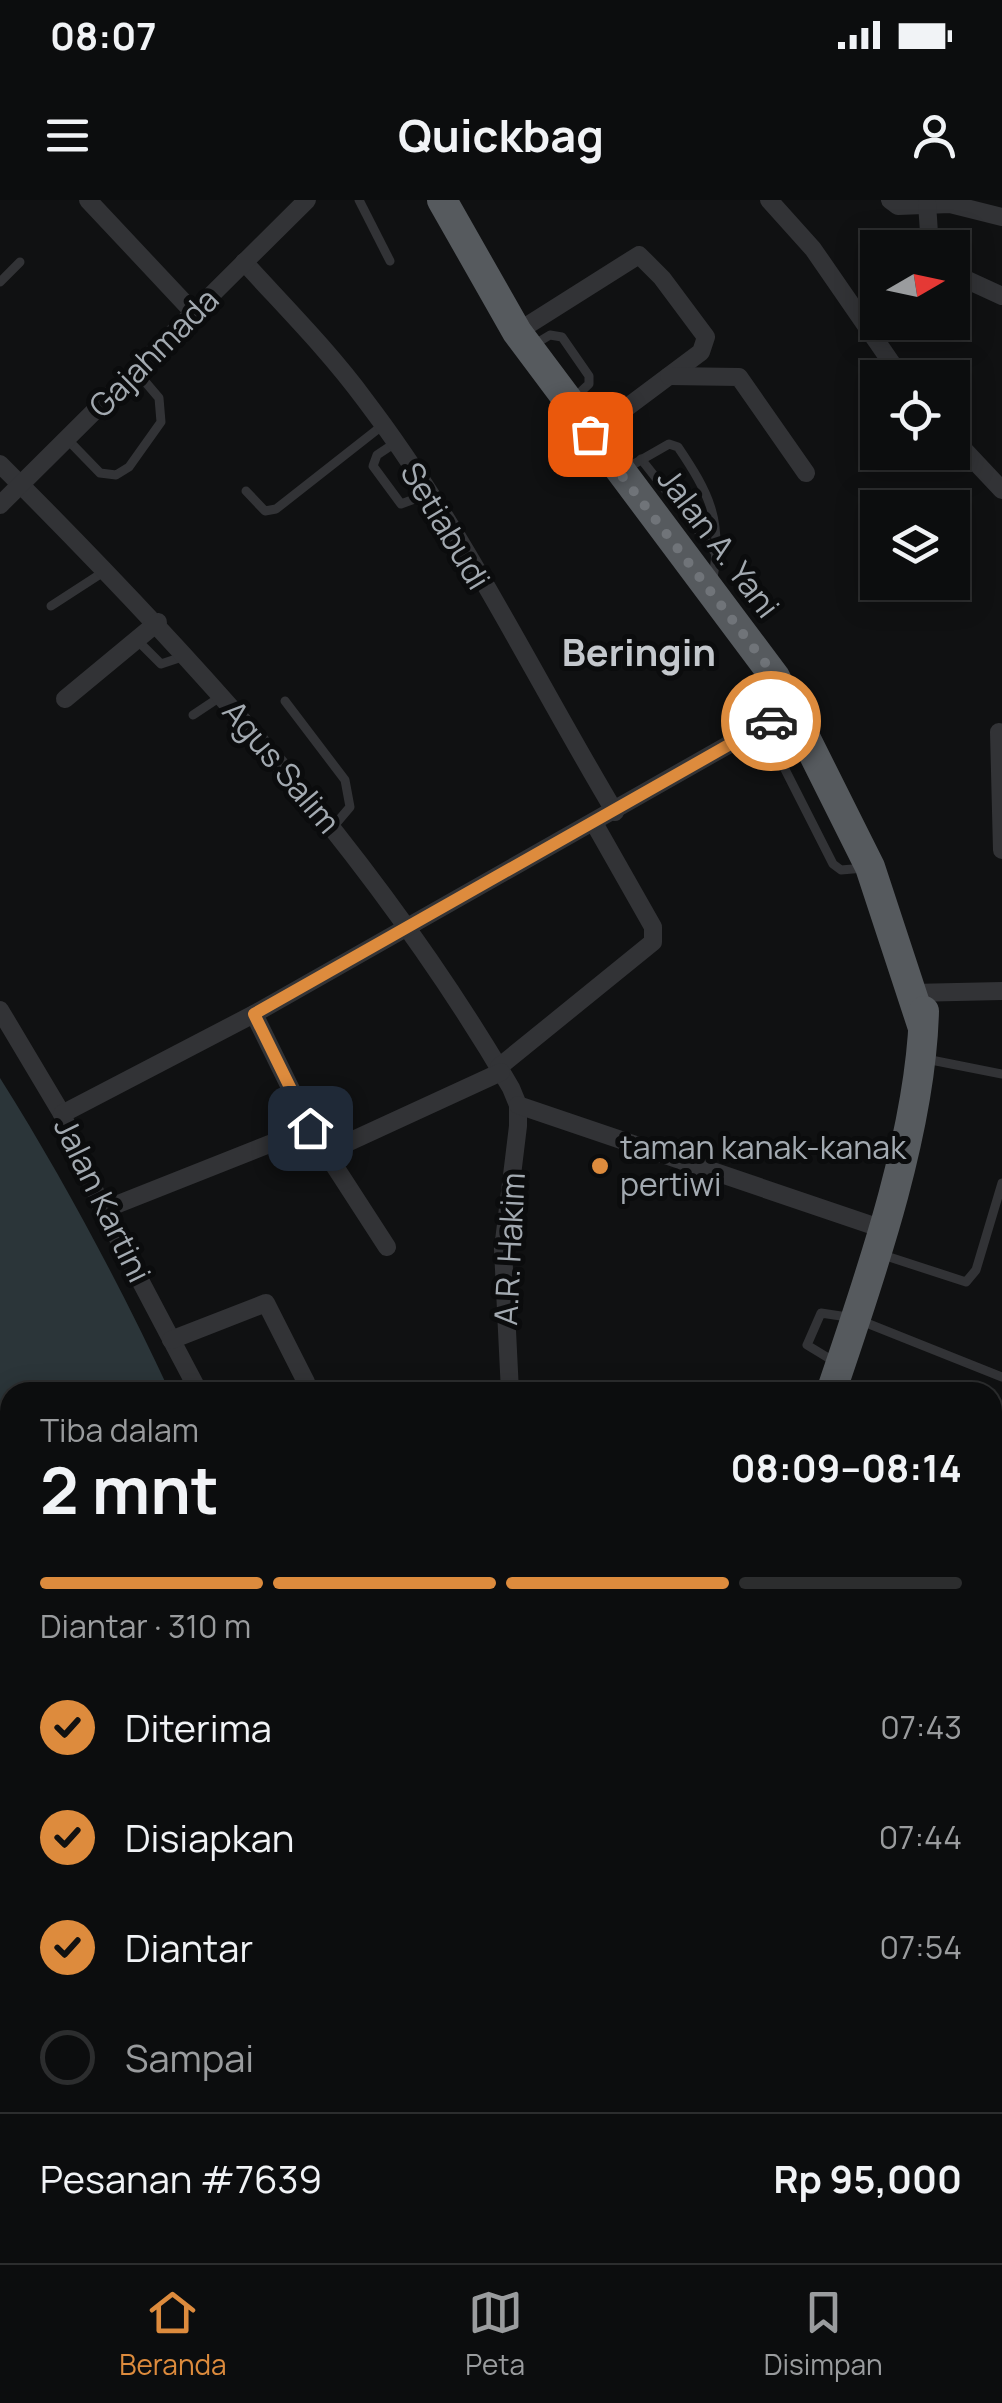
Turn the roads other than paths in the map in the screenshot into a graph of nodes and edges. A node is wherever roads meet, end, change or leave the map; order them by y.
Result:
1 (88, 200) edge
2 (307, 200) edge
3 (359, 200) edge
4 (442, 200) edge
5 (768, 200) edge
6 (890, 201) edge
7 (927, 204) junction
8 (1002, 218) edge
9 (929, 230) edge
10 (390, 260) dead end
11 (20, 262) dead end
12 (244, 262) junction
13 (970, 281) edge
14 (0, 282) edge
15 (1002, 296) edge
16 (194, 313) junction
17 (523, 340) junction
18 (889, 360) edge
19 (136, 371) junction
20 (668, 376) junction
21 (383, 425) junction
22 (590, 434) junction
23 (67, 439) junction
24 (395, 443) junction
25 (970, 456) edge
26 (0, 464) edge
27 (630, 466) junction
28 (806, 472) dead end
29 (21, 485) junction
30 (1002, 490) edge
31 (246, 491) dead end
32 (428, 494) junction
33 (0, 505) edge
34 (717, 554) junction
35 (105, 571) junction
36 (710, 590) junction
37 (51, 606) dead end
38 (158, 622) junction
39 (137, 640) junction
40 (188, 655) junction
41 (222, 695) junction
42 (65, 699) dead end
43 (285, 702) dead end
44 (798, 706) junction
45 (193, 715) dead end
46 (764, 726) junction
47 (999, 732) dead end
48 (615, 812) junction
49 (594, 823) junction
50 (333, 827) junction
51 (1002, 850) edge
52 (870, 868) junction
53 (407, 926) junction
54 (1002, 991) edge
55 (917, 992) junction
56 (0, 1010) edge
57 (254, 1014) junction
58 (923, 1058) junction
59 (500, 1069) junction
60 (1002, 1074) edge
61 (518, 1104) junction
62 (62, 1114) junction
63 (310, 1128) junction
64 (325, 1154) junction
65 (1002, 1182) edge
66 (103, 1210) junction
67 (877, 1240) junction
68 (386, 1247) dead end
69 (854, 1318) junction
70 (172, 1340) junction
71 (1002, 1377) edge
72 (836, 1379) edge
73 (194, 1382) edge
74 (306, 1382) dead end
75 (510, 1382) edge

1 - 16 street
2 - 12 street, Gajahmada
3 - 10 lane
4 - 17 highway, Jalan A. Yani
5 - 18 street
6 - 7 street
7 - 8 street
7 - 9 street
11 - 14 lane
12 - 16 street, Gajahmada
12 - 21 street, Setiabudi
13 - 15 street
16 - 19 street, Gajahmada
17 - 20 street
17 - 22 highway, Jalan A. Yani
19 - 23 street, Gajahmada
19 - 23 lane
20 - 22 street
20 - 28 street
21 - 24 street, Setiabudi
21 - 31 lane
22 - 27 highway, Jalan A. Yani
23 - 29 street, Gajahmada
24 - 32 street, Setiabudi
24 - 32 lane
25 - 30 street
26 - 29 street, Agus Salim
27 - 34 lane
27 - 34 lane
27 - 36 highway, Jalan A. Yani
29 - 33 street, Gajahmada
29 - 35 street, Agus Salim
32 - 48 street, Setiabudi
34 - 36 lane
35 - 37 lane
35 - 38 street, Agus Salim
36 - 44 highway, Jalan A. Yani
38 - 39 street
38 - 40 street, Agus Salim
39 - 40 lane
39 - 42 street
40 - 41 street, Agus Salim
41 - 45 lane
41 - 50 street, Agus Salim
43 - 50 lane
44 - 46 street
44 - 52 highway, Jalan A. Yani
44 - 55 highway, Jalan A. Yani
46 - 48 street
46 - 52 lane
47 - 51 street
48 - 49 street
49 - 53 street
49 - 59 street
50 - 53 street, Agus Salim
52 - 55 highway, Jalan A. Yani
53 - 57 street
53 - 59 street, Agus Salim
54 - 55 street
55 - 58 highway, Jalan A. Yani
56 - 62 street, Jalan Kartini
57 - 62 street
57 - 63 street
58 - 60 lane
58 - 67 highway, Jalan A. Yani
59 - 61 street, Agus Salim
59 - 64 street
61 - 67 street
61 - 75 street, A.R. Hakim
62 - 66 street, Jalan Kartini
63 - 64 street
63 - 66 street
64 - 68 street
65 - 67 lane
66 - 70 street, Jalan Kartini
67 - 69 highway, Jalan A. Yani
69 - 71 lane
69 - 72 highway, Jalan A. Yani
70 - 73 street, Jalan Kartini
70 - 74 street

